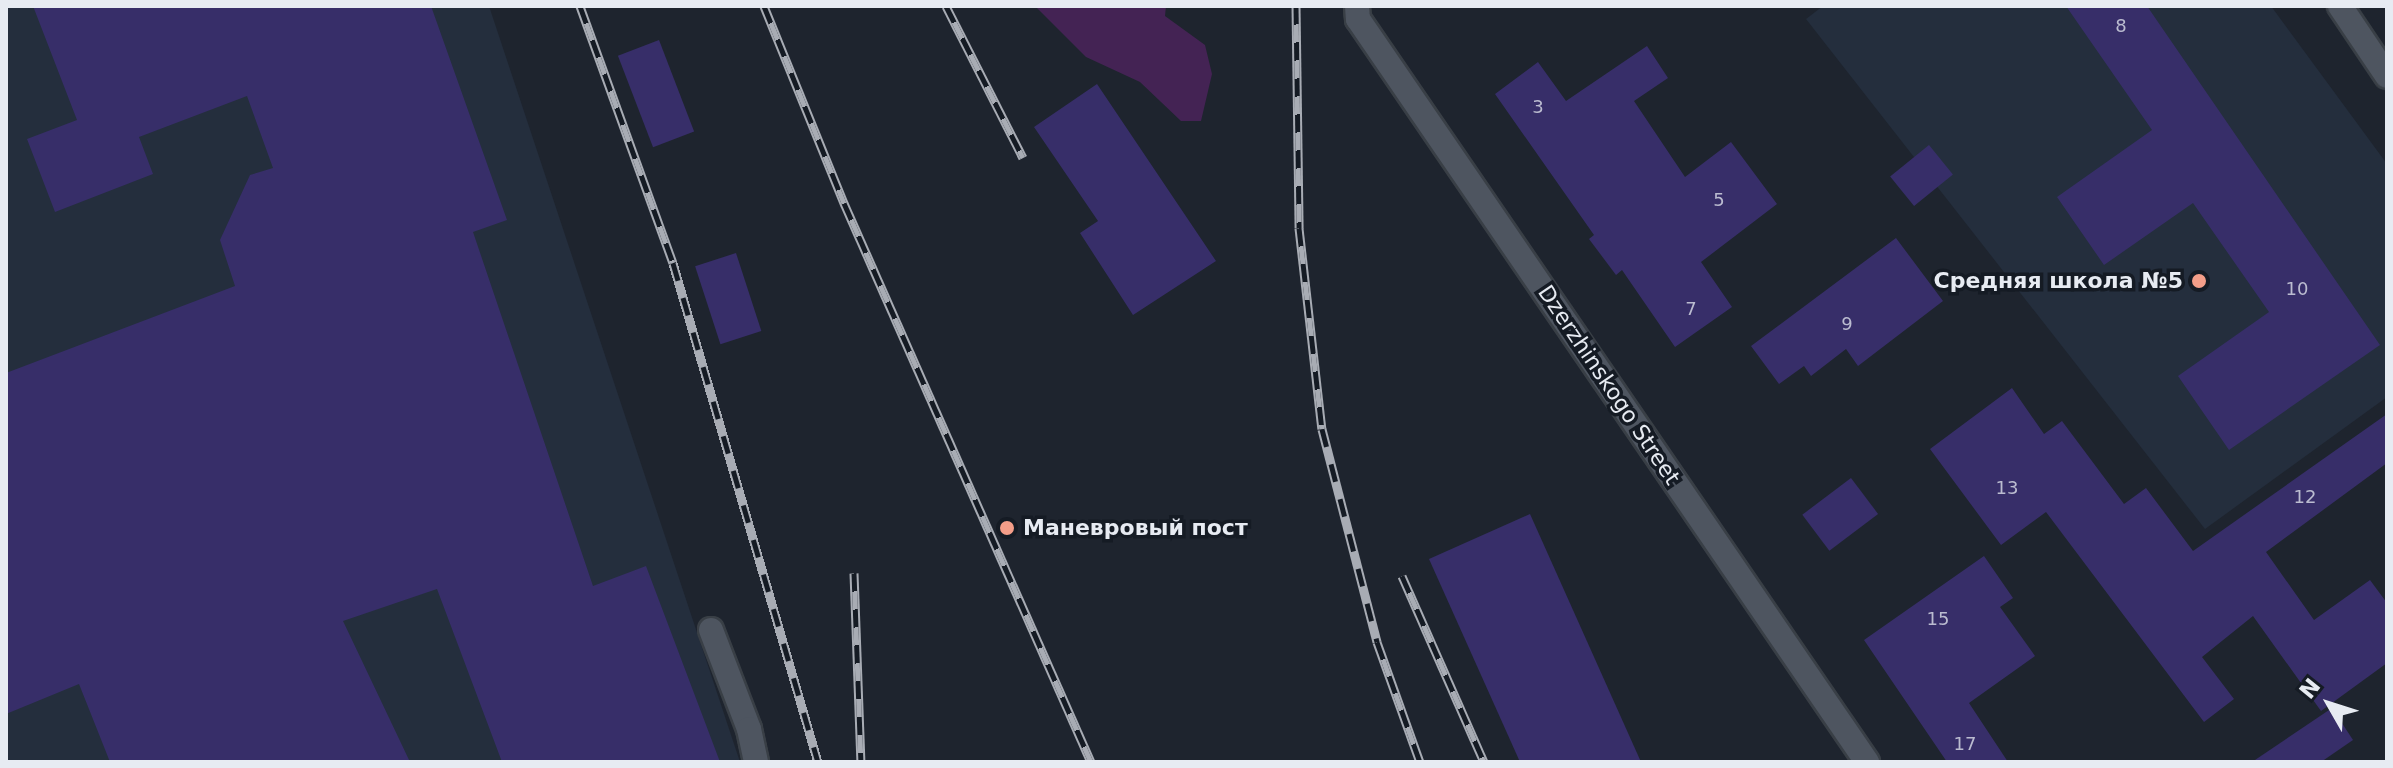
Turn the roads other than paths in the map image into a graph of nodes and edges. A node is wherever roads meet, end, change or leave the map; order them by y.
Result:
1 (1357, 6) edge
2 (2340, 6) edge
3 (2387, 76) edge
4 (711, 630) dead end
5 (756, 762) edge
6 (1867, 762) edge

1 - 6 street, Dzerzhinskogo Street
2 - 3 street
4 - 5 street

